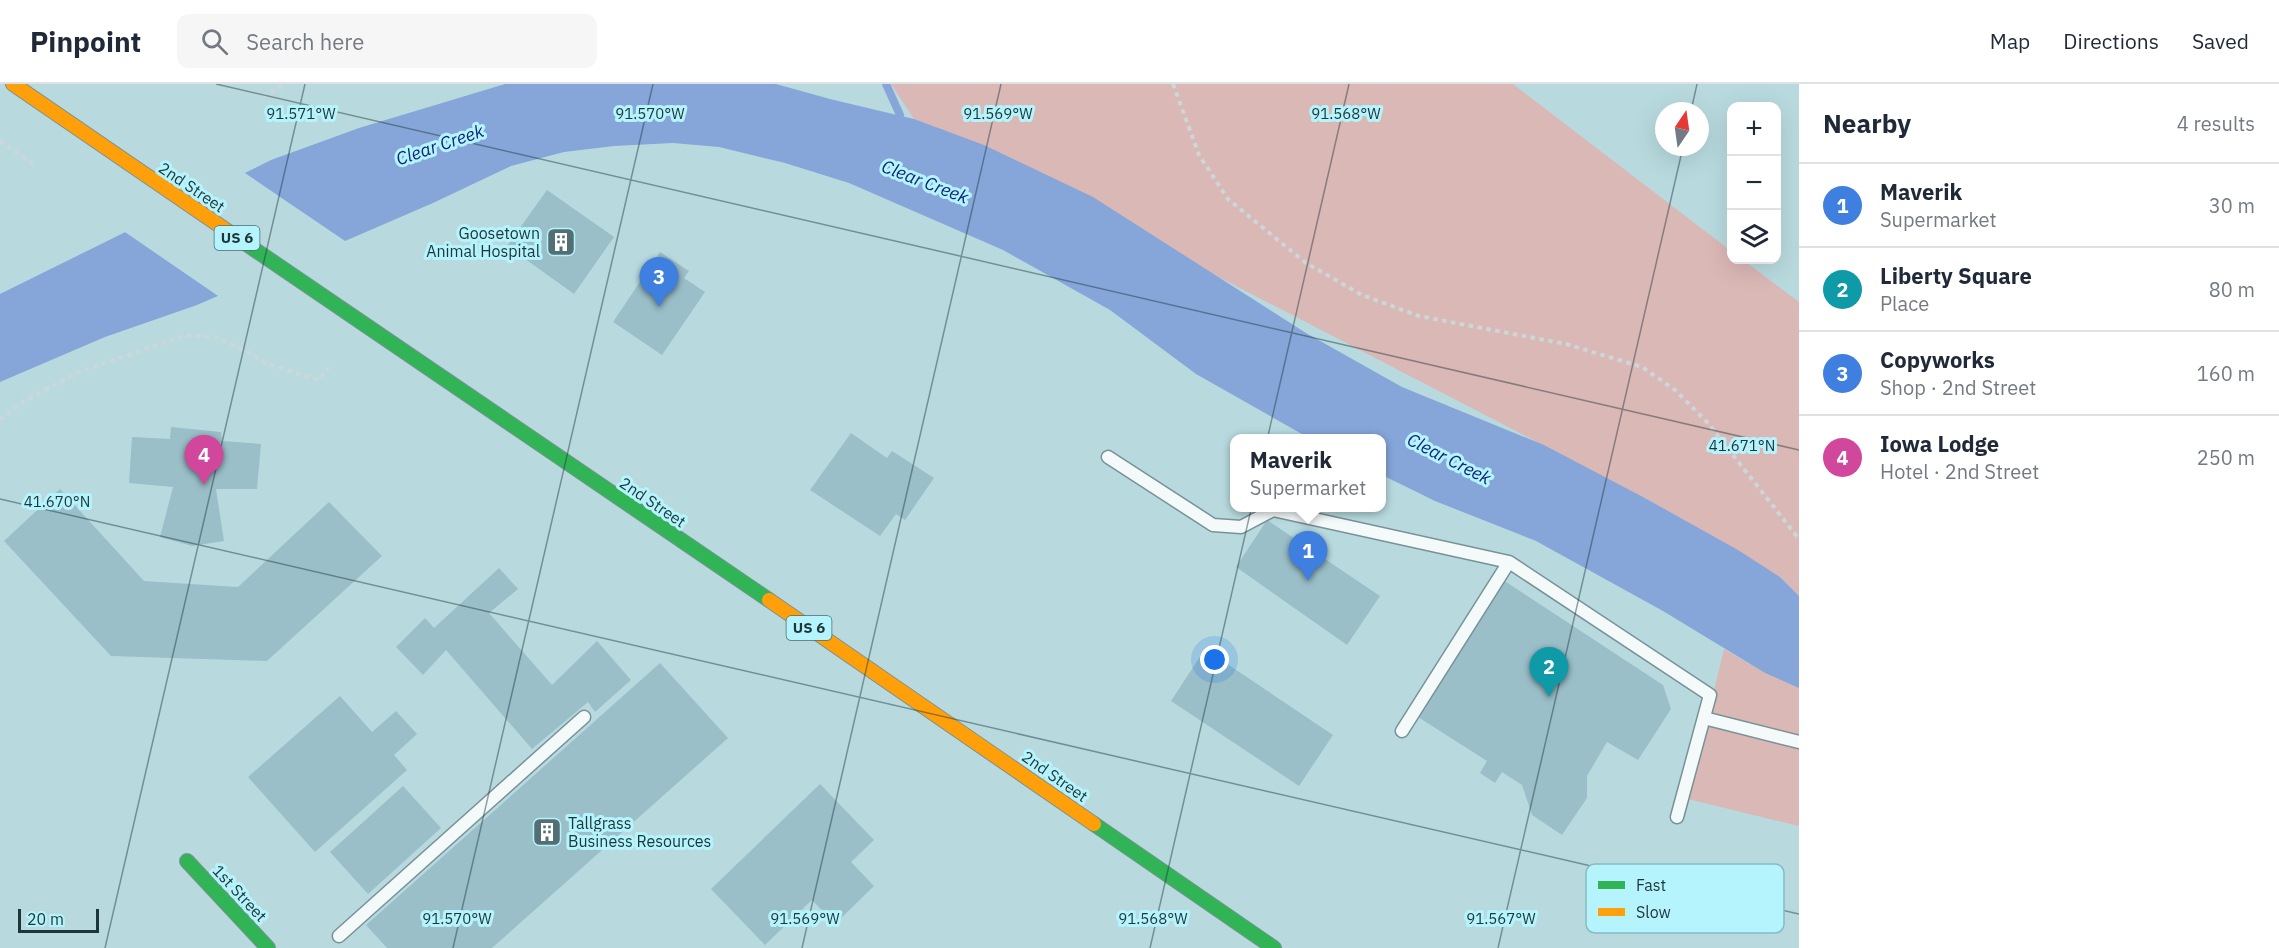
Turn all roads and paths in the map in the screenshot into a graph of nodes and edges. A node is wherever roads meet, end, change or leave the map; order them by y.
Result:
1 (13, 84) edge
2 (285, 84) edge
3 (1173, 84) edge
4 (263, 97) dead end
5 (0, 141) edge
6 (36, 166) dead end
7 (329, 367) dead end
8 (0, 420) edge
9 (1108, 457) dead end
10 (1269, 512) edge
11 (1282, 512) edge
12 (1799, 539) edge
13 (1509, 562) junction
14 (584, 717) dead end
15 (1704, 718) junction
16 (1402, 731) dead end
17 (1799, 742) edge
18 (1677, 817) dead end
19 (187, 861) dead end
20 (339, 936) dead end
21 (268, 948) edge
22 (1274, 948) edge

1 - 22 main road, 2nd Street / US 6
2 - 4 path
3 - 12 path
5 - 6 path
7 - 8 path
9 - 10 lane
11 - 13 lane
13 - 15 lane
13 - 16 lane
14 - 20 lane
15 - 17 lane
15 - 18 lane
19 - 21 main road, 1st Street

